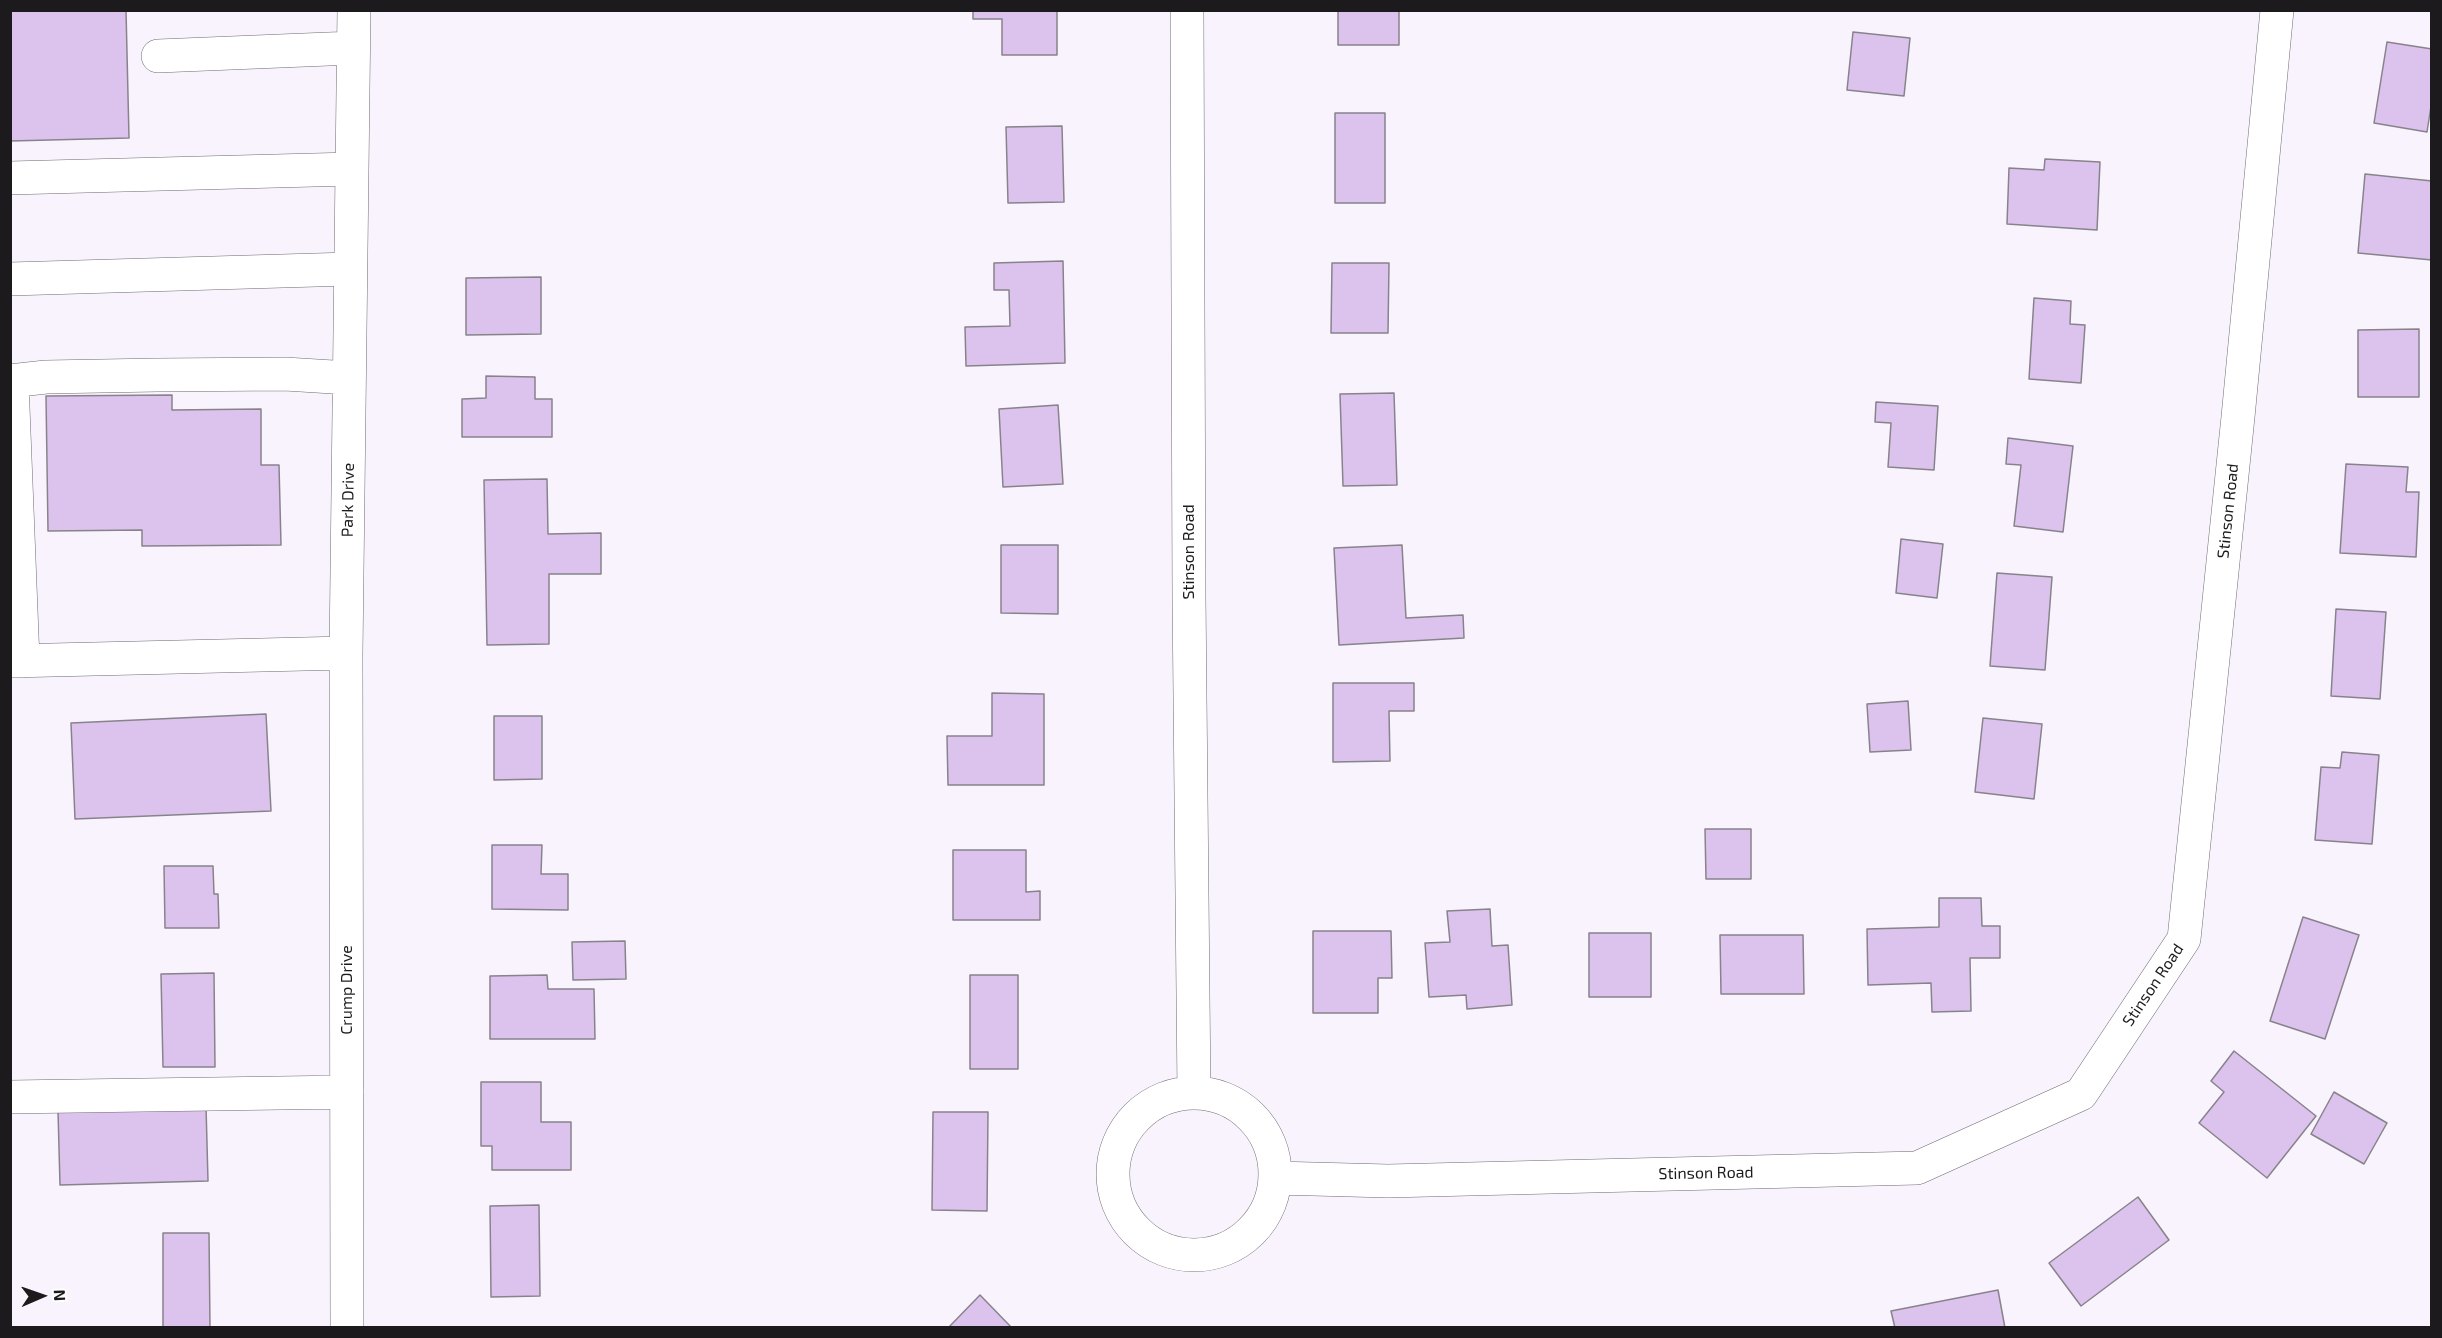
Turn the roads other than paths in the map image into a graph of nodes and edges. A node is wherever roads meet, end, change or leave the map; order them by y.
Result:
1 (354, 10) edge
2 (1187, 10) edge
3 (2277, 10) edge
4 (353, 48) junction
5 (158, 56) dead end
6 (352, 169) junction
7 (10, 178) edge
8 (350, 269) junction
9 (10, 279) edge
10 (349, 378) junction
11 (11, 382) edge
12 (346, 653) junction
13 (17, 661) edge
14 (347, 1092) junction
15 (1194, 1093) junction
16 (10, 1096) edge
17 (1275, 1178) junction
18 (347, 1328) edge

1 - 4 street, Park Drive
2 - 15 street, Stinson Road
3 - 17 street, Stinson Road
4 - 5 street
4 - 6 street, Park Drive
6 - 7 street
6 - 8 street, Park Drive
8 - 9 street
8 - 10 street, Park Drive
10 - 11 street
10 - 12 street, Park Drive
11 - 13 street
12 - 13 street
12 - 14 street, Crump Drive
14 - 16 street
14 - 18 street, Crump Drive
15 - 17 street
15 - 17 street

